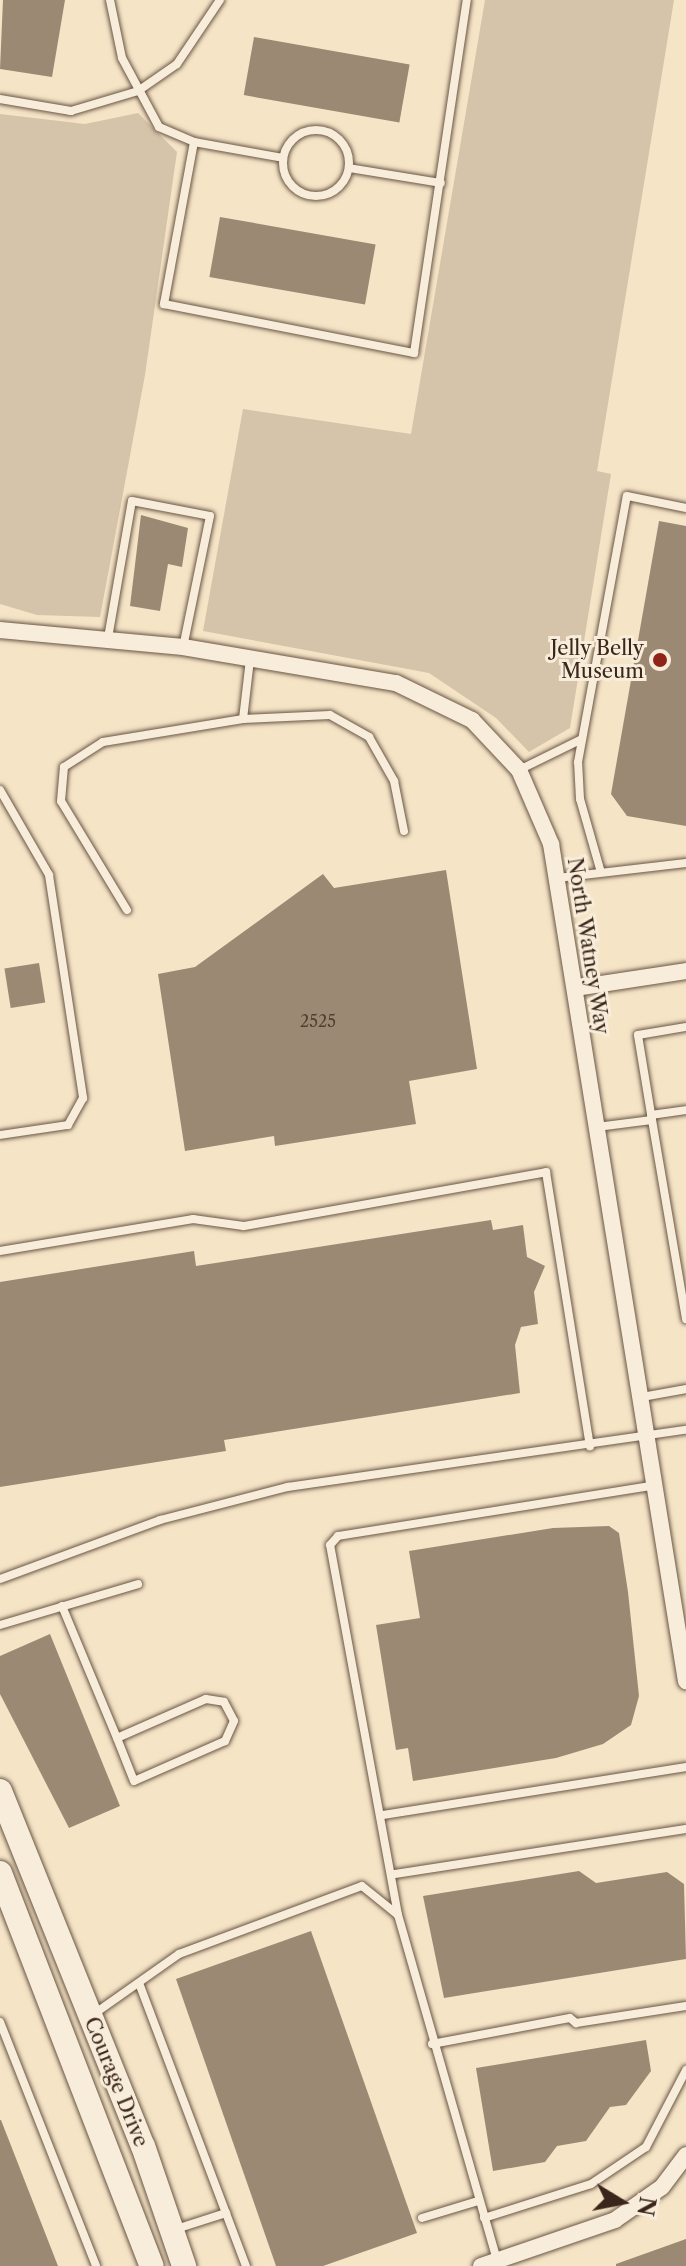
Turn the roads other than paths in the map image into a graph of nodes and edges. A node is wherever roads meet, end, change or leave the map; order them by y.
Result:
1 (110, 0) edge
2 (220, 0) edge
3 (467, 0) edge
4 (138, 91) junction
5 (0, 99) edge
6 (194, 142) junction
7 (283, 158) junction
8 (349, 168) junction
9 (441, 183) junction
10 (686, 508) edge
11 (0, 630) edge
12 (108, 638) junction
13 (183, 647) junction
14 (250, 658) junction
15 (243, 719) junction
16 (582, 739) junction
17 (519, 770) junction
18 (0, 790) edge
19 (404, 831) dead end
20 (686, 863) edge
21 (600, 869) junction
22 (557, 878) junction
23 (127, 910) dead end
24 (686, 971) edge
25 (575, 988) junction
26 (686, 1027) edge
27 (686, 1110) edge
28 (652, 1118) junction
29 (597, 1127) junction
30 (0, 1135) edge
31 (0, 1251) edge
32 (686, 1319) edge
33 (686, 1389) edge
34 (642, 1397) junction
35 (686, 1430) edge
36 (647, 1437) junction
37 (590, 1446) junction
38 (656, 1485) junction
39 (0, 1579) edge
40 (138, 1584) dead end
41 (62, 1606) junction
42 (0, 1625) edge
43 (686, 1675) edge
44 (117, 1738) junction
45 (686, 1767) edge
46 (0, 1791) edge
47 (383, 1815) junction
48 (686, 1829) edge
49 (0, 1873) edge
50 (395, 1874) junction
51 (41, 1900) junction
52 (8, 1914) edge
53 (398, 1915) junction
54 (139, 1983) junction
55 (686, 2006) edge
56 (90, 2016) junction
57 (0, 2022) edge
58 (432, 2044) junction
59 (686, 2070) edge
60 (686, 2155) edge
61 (478, 2201) junction
62 (226, 2213) junction
63 (422, 2218) dead end
64 (484, 2218) junction
65 (172, 2230) junction
66 (489, 2263) edge
67 (96, 2266) edge
68 (152, 2266) edge
69 (184, 2266) edge
70 (246, 2266) edge

1 - 4 lane
2 - 4 lane
3 - 9 lane
4 - 5 lane
4 - 6 lane
6 - 7 lane
6 - 9 lane
7 - 8 lane
7 - 8 lane
8 - 9 lane
10 - 16 lane
11 - 12 street, North Watney Way
12 - 13 street, North Watney Way
12 - 13 lane
13 - 14 street, North Watney Way
14 - 15 lane
14 - 17 street, North Watney Way
15 - 19 lane
15 - 23 lane
16 - 17 lane
16 - 21 lane
17 - 22 street, North Watney Way
18 - 30 lane
20 - 21 lane
21 - 22 lane
22 - 25 street, North Watney Way
24 - 25 street
25 - 29 street, North Watney Way
26 - 28 lane
27 - 28 lane
28 - 29 lane
28 - 32 lane
29 - 34 street, North Watney Way
31 - 37 lane
33 - 34 lane
34 - 36 street, North Watney Way
35 - 36 lane
36 - 37 lane
36 - 38 street, North Watney Way
37 - 39 lane
38 - 43 street, North Watney Way
38 - 47 lane
40 - 41 lane
41 - 42 lane
41 - 44 lane
44 - 44 lane
45 - 47 lane
46 - 51 street, Courage Drive
47 - 50 lane
48 - 50 lane
49 - 52 street, Courage Drive
50 - 53 lane
51 - 52 street
51 - 56 street, Courage Drive
52 - 68 street, Courage Drive
53 - 54 lane
53 - 58 lane
54 - 56 lane
54 - 62 lane
55 - 58 lane
56 - 65 street, Courage Drive
57 - 67 lane
58 - 61 lane
59 - 64 lane
60 - 66 street
61 - 63 lane
61 - 64 lane
62 - 65 lane
62 - 70 lane
64 - 66 lane
65 - 69 street, Courage Drive

